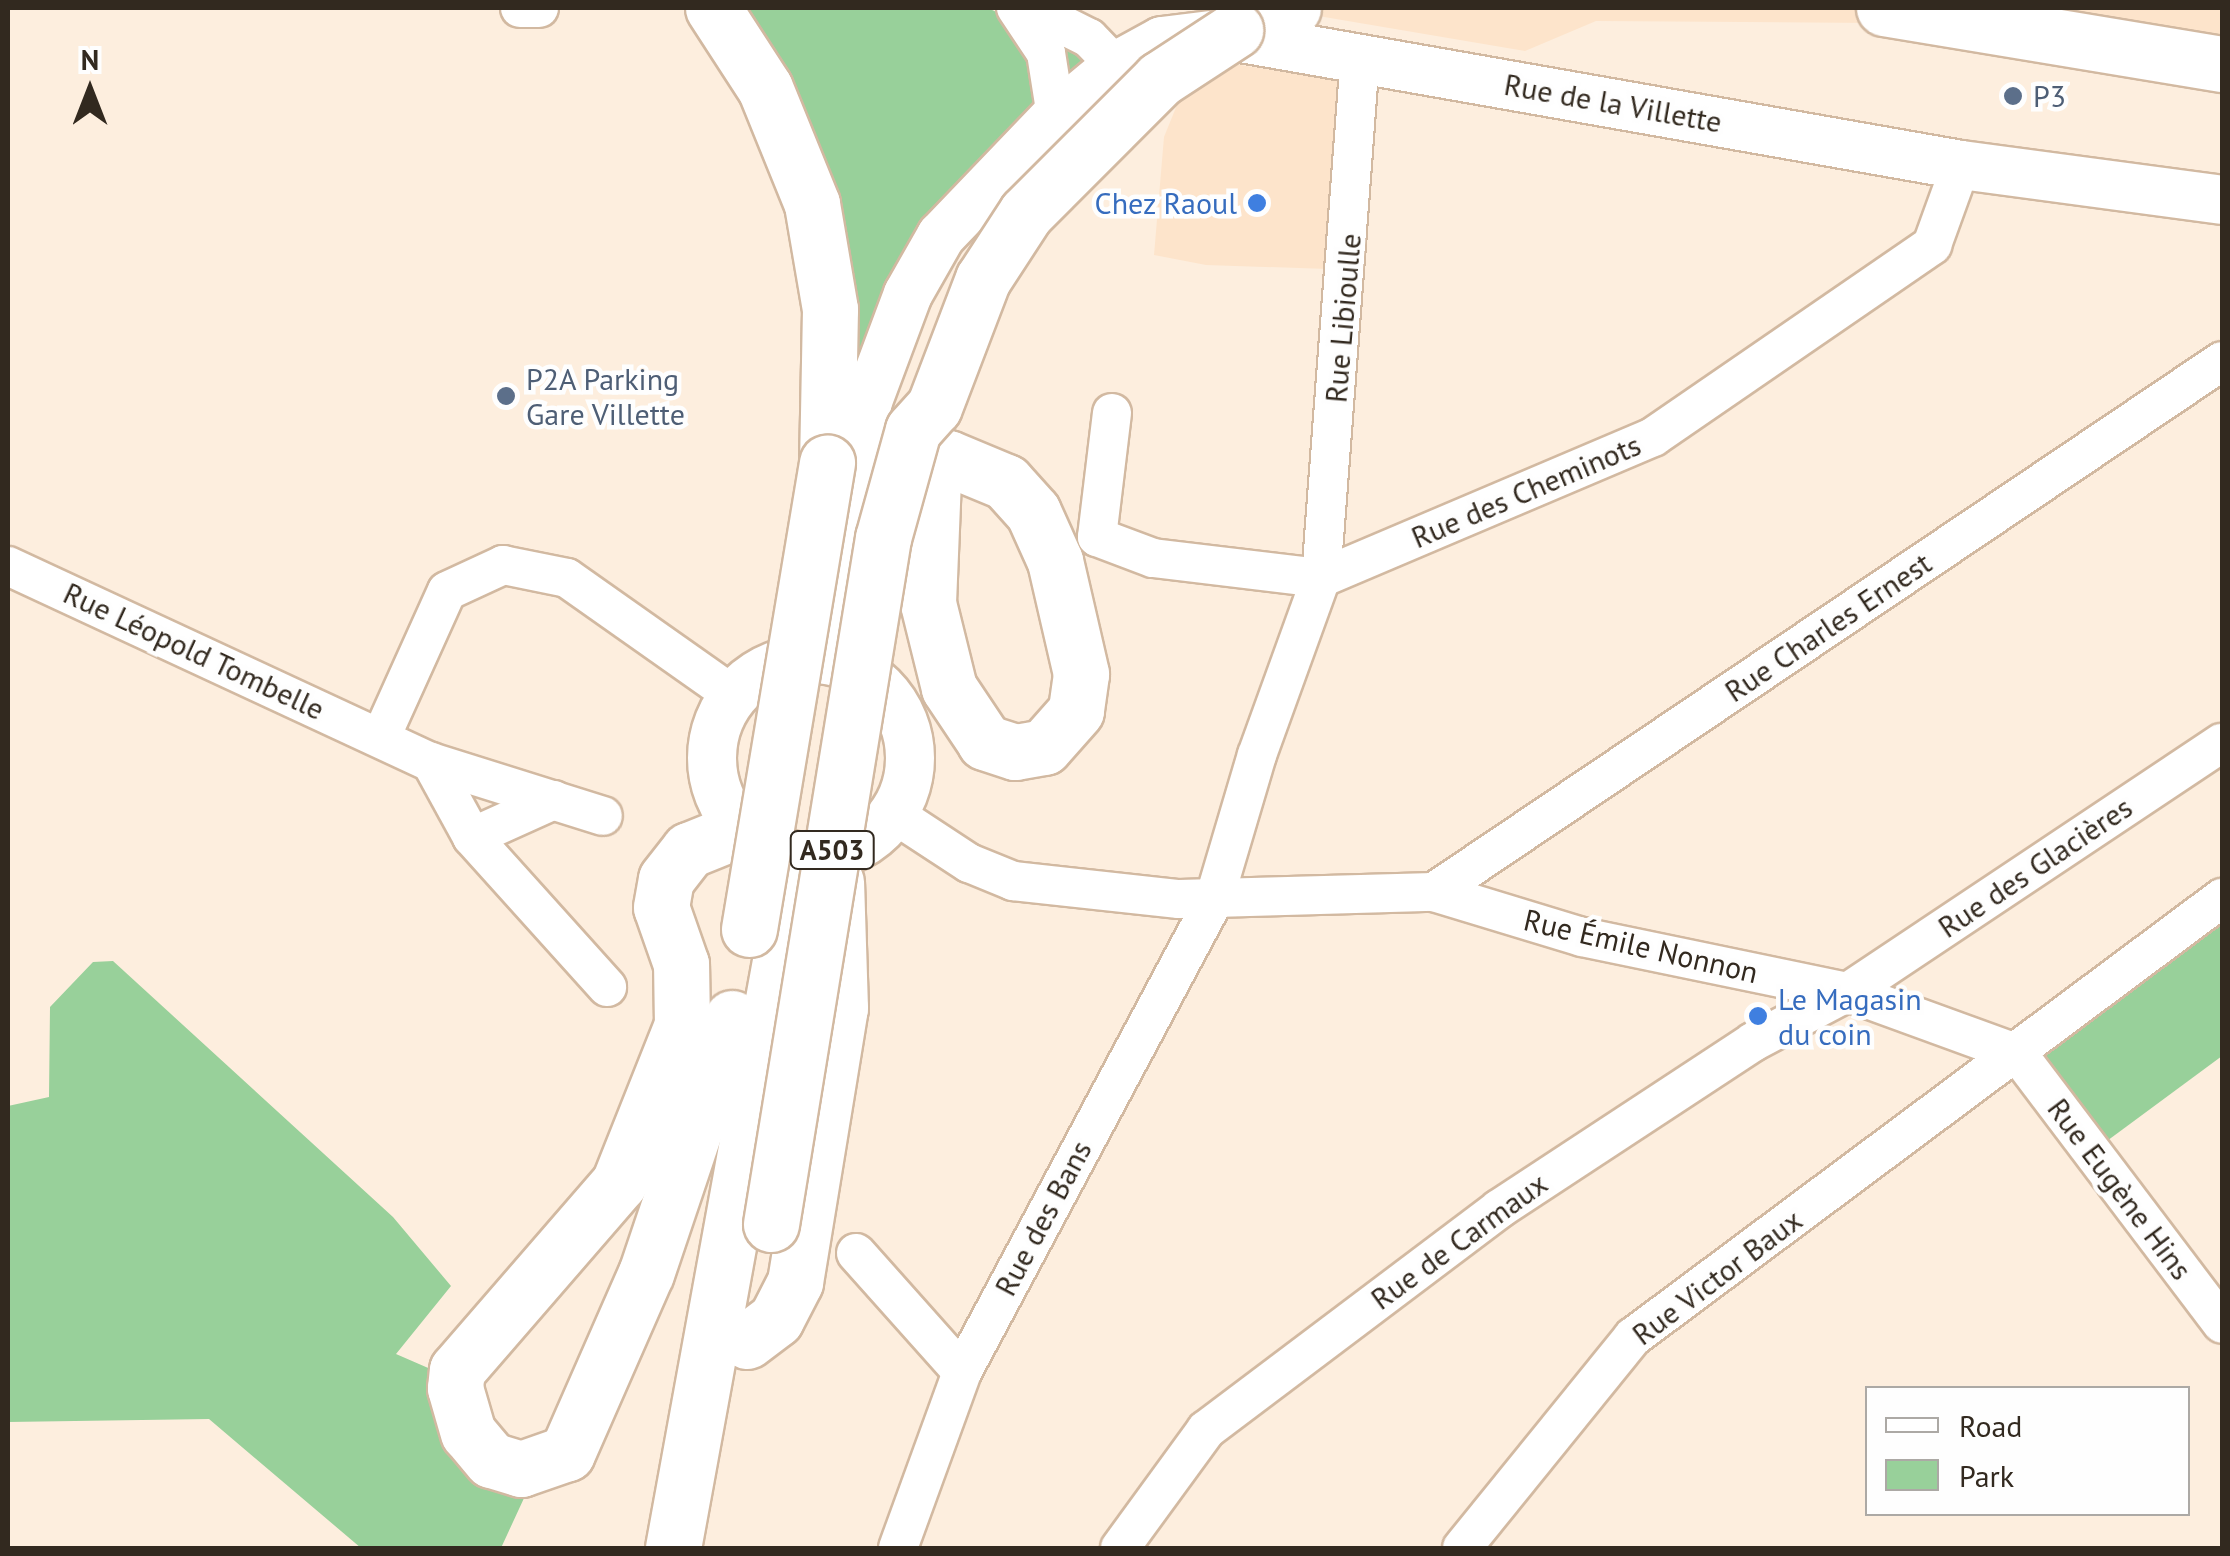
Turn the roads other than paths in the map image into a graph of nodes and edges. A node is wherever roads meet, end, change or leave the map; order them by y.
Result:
1 (520, 8) edge
2 (539, 8) edge
3 (713, 8) edge
4 (1016, 8) edge
5 (1029, 8) edge
6 (1294, 8) edge
7 (1884, 8) edge
8 (1360, 57) junction
9 (2222, 64) edge
10 (1116, 66) junction
11 (1056, 116) junction
12 (1961, 166) junction
13 (2222, 200) edge
14 (976, 206) junction
15 (2222, 361) edge
16 (934, 406) junction
17 (1112, 413) dead end
18 (847, 470) junction
19 (8, 566) edge
20 (1321, 578) junction
21 (800, 660) junction
22 (849, 667) junction
23 (734, 696) junction
24 (381, 737) junction
25 (2222, 743) edge
26 (431, 762) junction
27 (554, 800) junction
28 (894, 814) junction
29 (603, 816) dead end
30 (472, 837) junction
31 (756, 839) junction
32 (834, 855) junction
33 (1434, 892) junction
34 (2222, 898) edge
35 (1214, 900) junction
36 (607, 987) dead end
37 (1848, 992) junction
38 (2018, 1054) junction
39 (686, 1209) junction
40 (856, 1253) dead end
41 (2222, 1324) edge
42 (748, 1341) junction
43 (962, 1372) junction
44 (647, 1548) edge
45 (673, 1548) edge
46 (712, 1548) edge
47 (898, 1548) edge
48 (1120, 1548) edge
49 (1462, 1548) edge

1 - 2 street
3 - 18 highway
4 - 11 street
5 - 10 street
6 - 16 highway, bridge
7 - 9 highway
8 - 10 main road, Rue de la Villette
8 - 12 main road, Rue de la Villette
8 - 20 street, Rue Libioulle
10 - 11 main road, Rue de la Villette
11 - 14 main road, Rue de la Villette
12 - 13 main road, Rue de la Villette
12 - 20 street, Rue des Cheminots
14 - 18 main road
14 - 21 main road
15 - 33 street, Rue Charles Ernest
16 - 18 highway
16 - 42 highway, A503, bridge
17 - 20 street
18 - 22 main road
18 - 39 highway, A503, bridge
19 - 24 street, Rue Léopold Tombelle
20 - 35 street
21 - 22 main road
21 - 23 main road
22 - 28 main road
23 - 24 street
23 - 31 main road
24 - 26 street, Rue Léopold Tombelle
25 - 37 street, Rue des Glacières
26 - 27 street, Rue Léopold Tombelle
26 - 30 street
27 - 29 street, Rue Léopold Tombelle
27 - 30 street
28 - 32 main road
28 - 35 street
30 - 36 street
31 - 32 main road
31 - 39 highway
31 - 45 highway
32 - 42 highway
33 - 35 street
33 - 37 street, Rue Émile Nonnon
34 - 38 street, Rue Victor Baux
35 - 43 street, Rue des Bans
37 - 38 street, Rue Émile Nonnon
37 - 48 street, Rue de Carmaux
38 - 41 street, Rue Eugène Hins
38 - 49 street, Rue Victor Baux
39 - 44 highway
40 - 43 street
42 - 46 highway, A503
43 - 47 street, Rue des Bans

